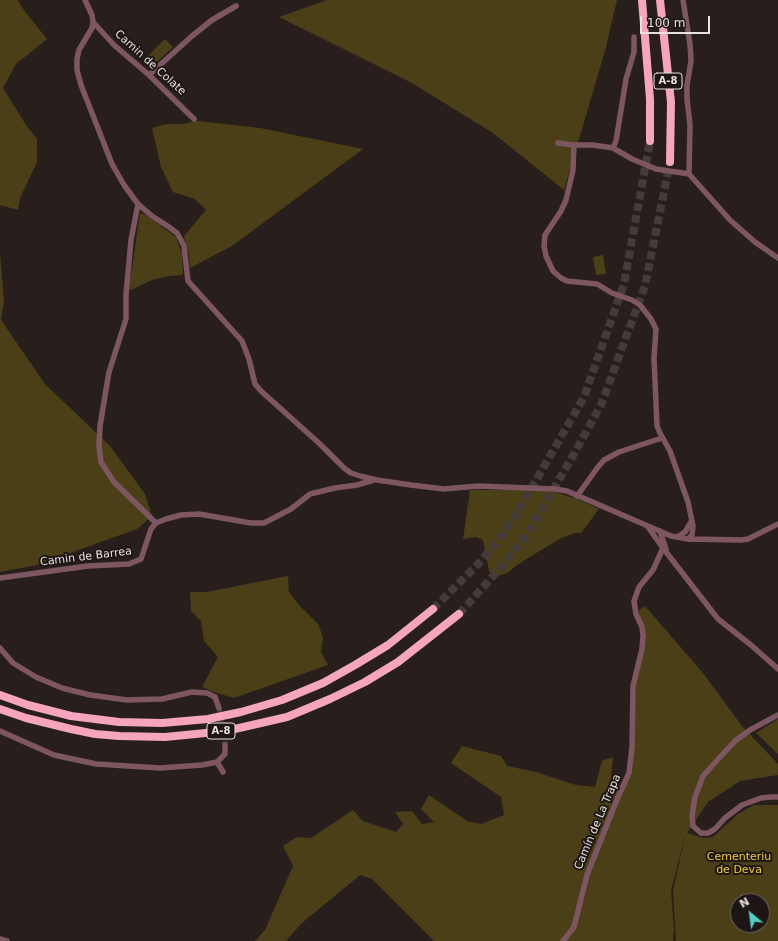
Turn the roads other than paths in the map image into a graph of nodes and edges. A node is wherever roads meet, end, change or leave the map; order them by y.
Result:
1 (85, 0) edge
2 (642, 0) edge
3 (660, 0) edge
4 (683, 0) edge
5 (236, 6) dead end
6 (93, 22) junction
7 (634, 37) dead end
8 (150, 75) junction
9 (194, 119) dead end
10 (650, 141) tunnel mouth
11 (558, 143) dead end
12 (574, 145) junction
13 (613, 148) junction
14 (670, 162) tunnel mouth
15 (689, 174) junction
16 (138, 204) junction
17 (778, 258) edge
18 (662, 438) junction
19 (377, 480) junction
20 (577, 496) junction
21 (156, 523) junction
22 (778, 524) edge
23 (646, 525) junction
24 (690, 525) junction
25 (660, 531) junction
26 (673, 537) junction
27 (688, 539) junction
28 (659, 542) junction
29 (664, 547) junction
30 (0, 578) edge
31 (433, 609) tunnel mouth
32 (459, 614) tunnel mouth
33 (0, 648) edge
34 (778, 669) edge
35 (0, 695) edge
36 (219, 708) tunnel mouth
37 (0, 709) edge
38 (778, 715) edge
39 (0, 732) edge
40 (225, 745) tunnel mouth
41 (217, 762) junction
42 (223, 772) dead end
43 (778, 797) edge
44 (0, 939) edge
45 (7, 941) edge
46 (563, 941) edge

1 - 6 street
2 - 10 highway, A-8
3 - 14 highway, A-8
4 - 15 street
5 - 8 street
6 - 8 street, Camin de Colate
6 - 16 street
7 - 13 street
8 - 9 street, Camin de Colate
11 - 12 street
12 - 13 street
12 - 18 street
13 - 15 street
15 - 17 street
16 - 19 street
16 - 21 street
18 - 20 street
18 - 24 street
19 - 20 street
19 - 21 street
20 - 23 street
21 - 30 street, Camin de Barrea
22 - 27 street
23 - 25 street
23 - 28 street
24 - 26 street
24 - 27 street
25 - 26 street
25 - 28 street
25 - 29 street
26 - 27 street
26 - 29 street, Camín de La Trapa
28 - 29 street
29 - 34 street
29 - 46 street, Camín de La Trapa
31 - 35 highway, A-8
32 - 37 highway, A-8
33 - 36 street
38 - 43 street
39 - 41 street
40 - 41 street
41 - 42 street
44 - 45 street

